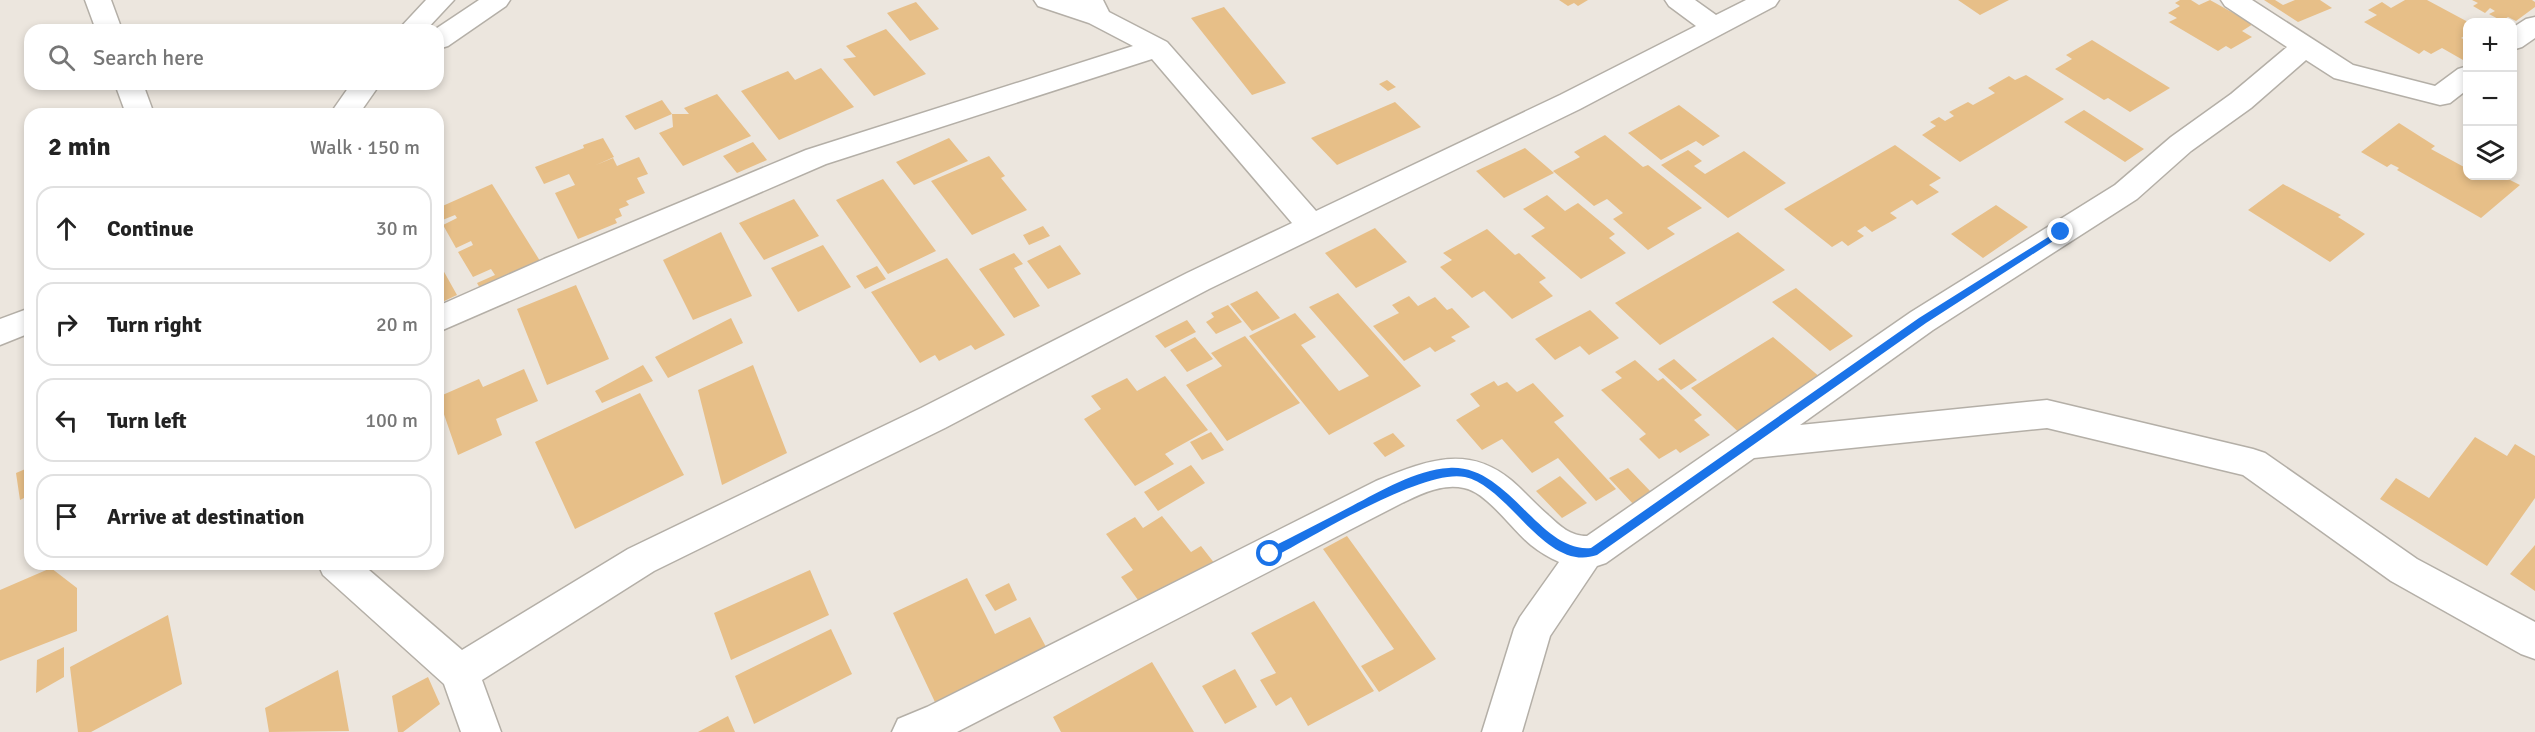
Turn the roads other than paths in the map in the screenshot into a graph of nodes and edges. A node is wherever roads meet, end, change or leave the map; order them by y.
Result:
1 (98, 0) edge
2 (441, 0) edge
3 (497, 0) edge
4 (1047, 0) edge
5 (1678, 0) edge
6 (1766, 0) edge
7 (2234, 0) edge
8 (1094, 9) edge
9 (107, 24) edge
10 (417, 24) edge
11 (1714, 26) junction
12 (444, 36) edge
13 (2304, 47) junction
14 (1158, 48) junction
15 (2463, 79) edge
16 (131, 90) edge
17 (138, 108) edge
18 (1312, 226) junction
19 (444, 317) edge
20 (24, 322) edge
21 (0, 332) edge
22 (1748, 444) junction
23 (1585, 554) junction
24 (343, 570) edge
25 (2535, 642) edge
26 (460, 673) junction
27 (934, 728) edge
28 (482, 732) edge
29 (1502, 732) edge

1 - 9 street
2 - 10 street
3 - 12 street
4 - 8 street
5 - 11 street
6 - 11 street
7 - 13 street
8 - 14 street
11 - 18 street
13 - 15 street
13 - 22 street
14 - 18 street
14 - 19 street
16 - 17 street
18 - 26 street
20 - 21 street
22 - 23 street
22 - 25 street
23 - 27 street
23 - 29 street
24 - 26 street
26 - 28 street

